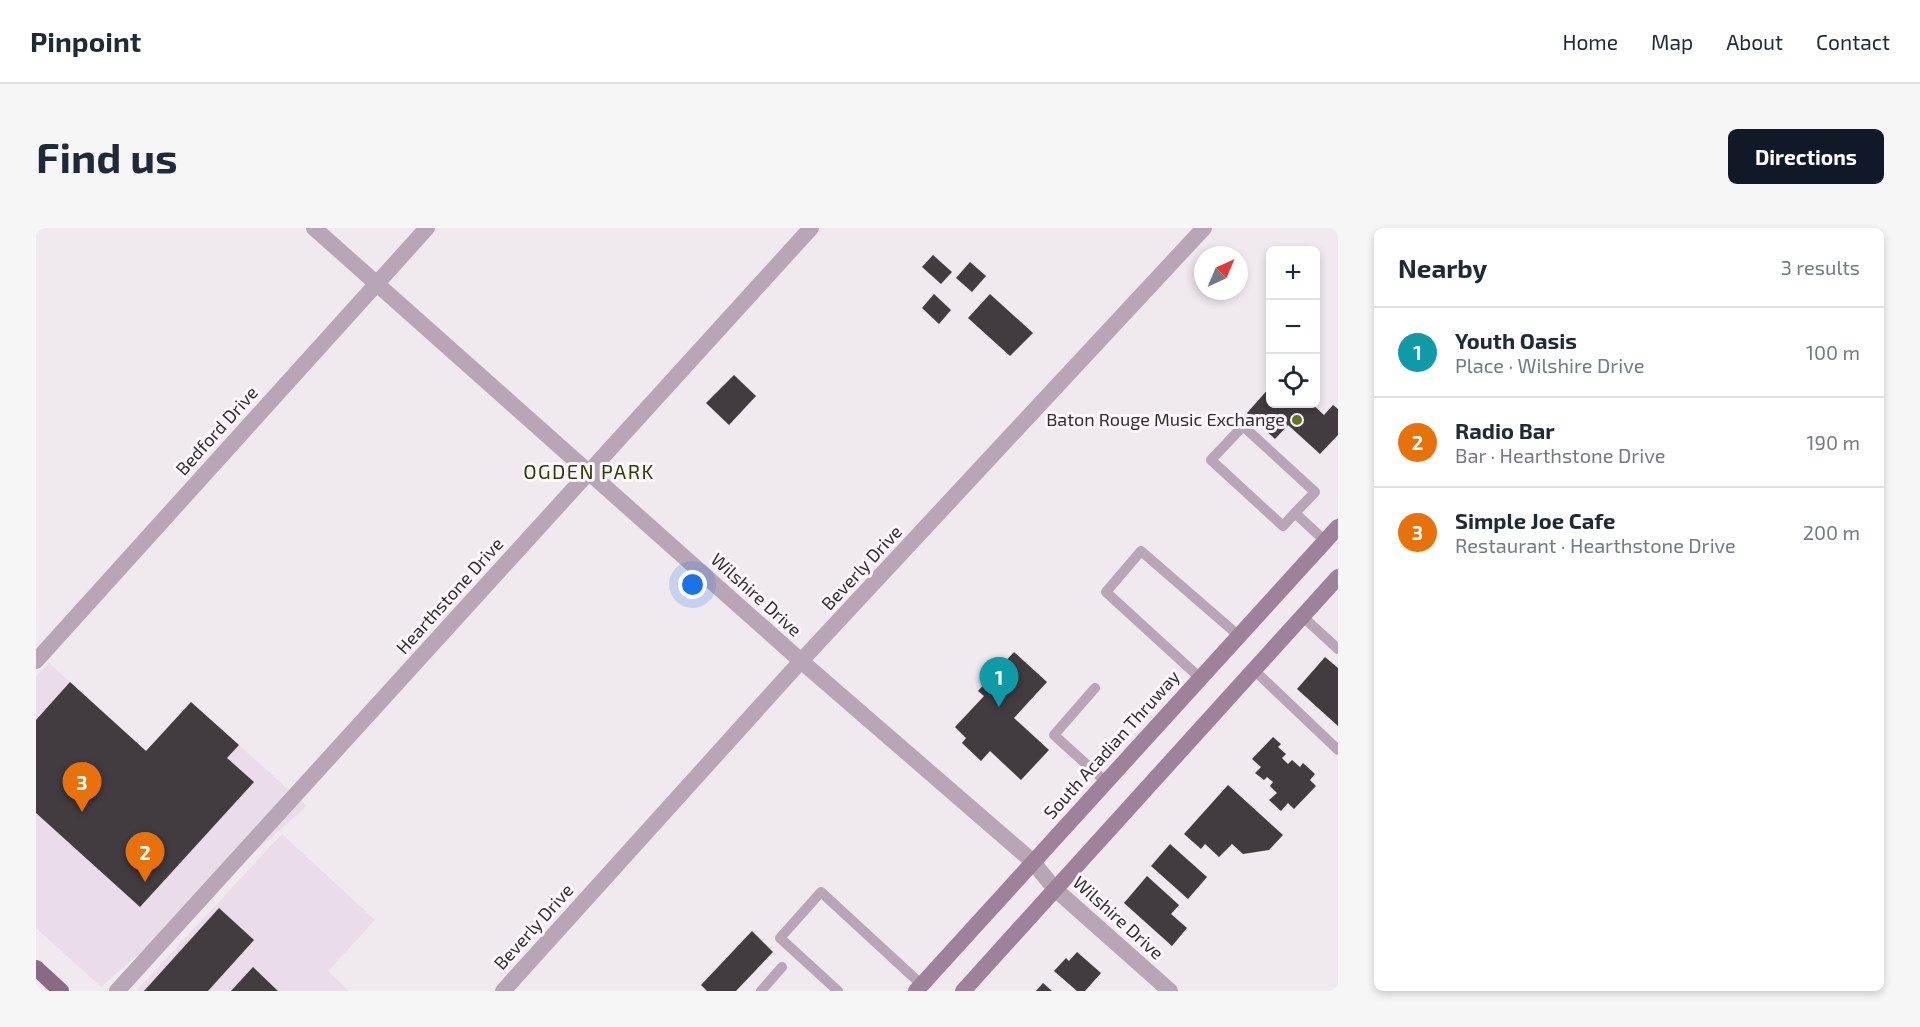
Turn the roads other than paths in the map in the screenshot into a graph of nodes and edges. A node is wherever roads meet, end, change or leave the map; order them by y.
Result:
1 (314, 228) edge
2 (427, 228) edge
3 (811, 228) edge
4 (1204, 228) edge
5 (376, 284) junction
6 (589, 472) junction
7 (1295, 513) junction
8 (1338, 527) edge
9 (1325, 541) junction
10 (1338, 577) edge
11 (1302, 616) junction
12 (1238, 635) junction
13 (1338, 649) edge
14 (36, 661) edge
15 (801, 662) junction
16 (1254, 670) junction
17 (1199, 677) junction
18 (1095, 688) dead end
19 (1338, 750) edge
20 (1106, 782) junction
21 (1032, 861) junction
22 (1055, 888) junction
23 (36, 968) edge
24 (782, 968) dead end
25 (919, 988) edge
26 (61, 991) edge
27 (117, 991) edge
28 (503, 991) edge
29 (761, 991) edge
30 (838, 991) edge
31 (963, 991) edge
32 (1170, 991) edge

1 - 5 street, Wilshire Drive
2 - 5 street, Bedford Drive
3 - 6 street, Hearthstone Drive
4 - 15 street, Beverly Drive
5 - 6 street, Wilshire Drive
5 - 14 street, Bedford Drive
6 - 15 street, Wilshire Drive
6 - 27 street, Hearthstone Drive
7 - 7 lane
7 - 9 lane
8 - 9 main road, South Acadian Thruway
9 - 12 main road, South Acadian Thruway
10 - 11 main road
11 - 13 lane
11 - 16 main road
12 - 17 main road, South Acadian Thruway
12 - 17 lane
15 - 21 street, Wilshire Drive
15 - 28 street, Beverly Drive
16 - 19 lane
16 - 22 main road
17 - 20 main road, South Acadian Thruway
18 - 20 lane
20 - 21 main road, South Acadian Thruway
21 - 22 street, Wilshire Drive
21 - 25 main road, South Acadian Thruway
22 - 31 main road
22 - 32 street, Wilshire Drive
23 - 26 main road
24 - 29 lane
25 - 30 lane

